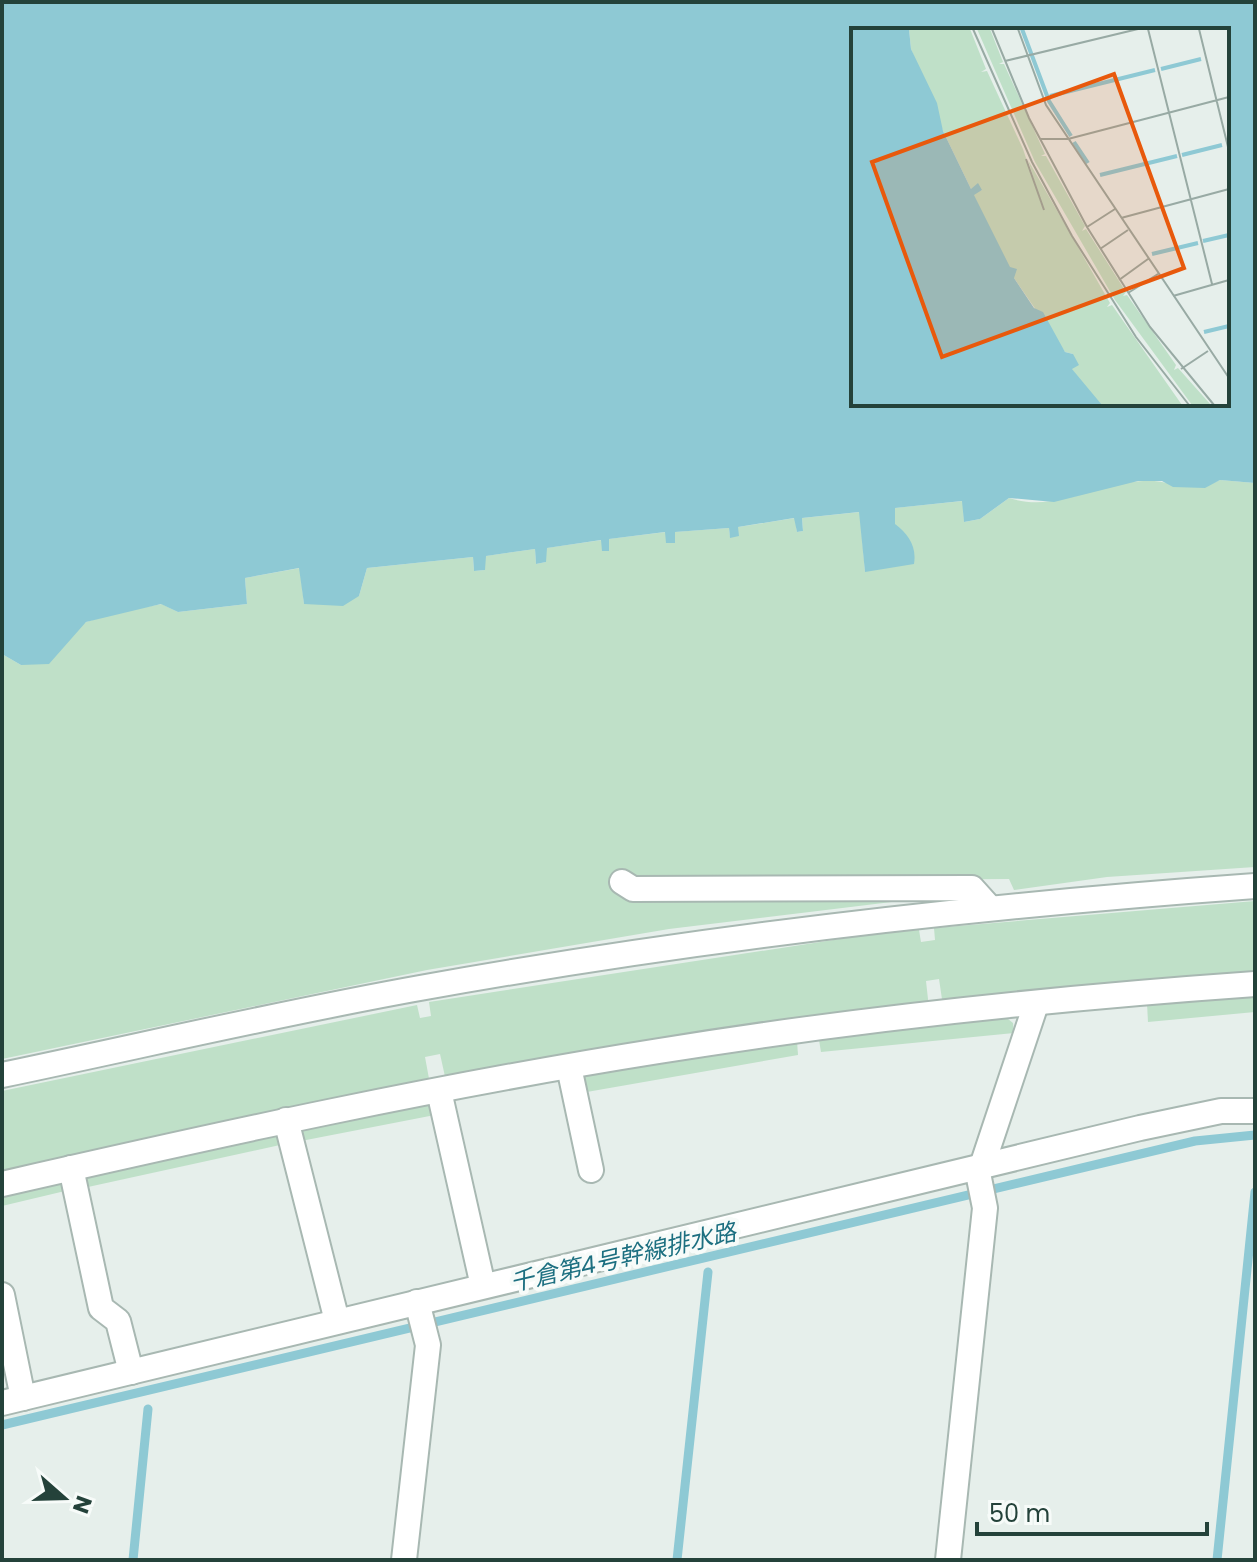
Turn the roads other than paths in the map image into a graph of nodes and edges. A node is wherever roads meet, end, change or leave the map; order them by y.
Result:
1 (622, 882) dead end
2 (1255, 886) edge
3 (990, 908) junction
4 (1255, 984) edge
5 (1036, 1004) junction
6 (569, 1067) junction
7 (2, 1075) edge
8 (439, 1091) junction
9 (1255, 1111) edge
10 (286, 1120) junction
11 (71, 1168) junction
12 (591, 1170) dead end
13 (981, 1179) junction
14 (2, 1184) edge
15 (483, 1286) junction
16 (2, 1295) edge
17 (421, 1319) junction
18 (337, 1321) junction
19 (131, 1372) junction
20 (12, 1400) edge
21 (404, 1560) edge
22 (948, 1560) edge

1 - 3 street
2 - 3 street
3 - 7 street
4 - 5 street
5 - 6 street
5 - 13 street
6 - 8 street
6 - 12 street
8 - 10 street
8 - 15 street
9 - 13 street
10 - 11 street
10 - 18 street
11 - 14 street
11 - 19 street
13 - 15 street
13 - 22 street
15 - 17 street
16 - 20 street
17 - 18 street
17 - 21 street
18 - 19 street
19 - 20 street

